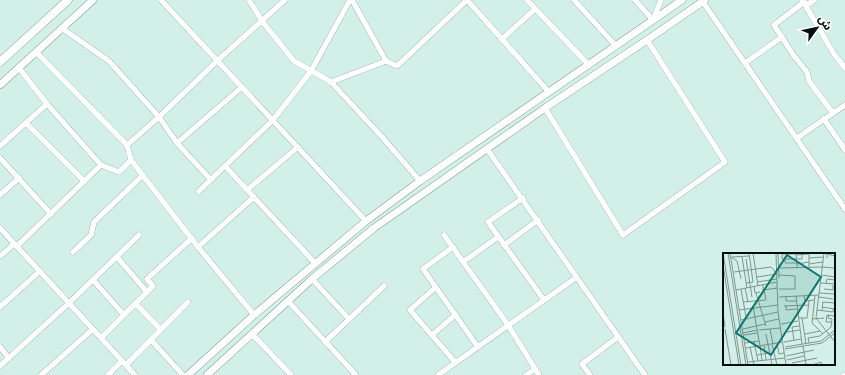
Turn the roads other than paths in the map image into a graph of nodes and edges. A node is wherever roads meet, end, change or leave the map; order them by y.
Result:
1 (68, 0) edge
2 (93, 0) edge
3 (162, 0) edge
4 (249, 0) edge
5 (285, 0) edge
6 (351, 0) edge
7 (467, 0) edge
8 (527, 0) edge
9 (574, 0) edge
10 (635, 0) edge
11 (661, 0) edge
12 (682, 0) edge
13 (814, 0) edge
14 (704, 1) edge
15 (805, 2) edge
16 (535, 9) junction
17 (653, 20) junction
18 (262, 21) junction
19 (63, 28) junction
20 (782, 37) junction
21 (502, 39) junction
22 (647, 40) junction
23 (616, 46) junction
24 (36, 52) junction
25 (218, 60) junction
26 (386, 61) junction
27 (0, 62) edge
28 (745, 63) junction
29 (589, 66) junction
30 (19, 68) junction
31 (845, 68) edge
32 (311, 71) junction
33 (331, 82) junction
34 (0, 85) edge
35 (242, 87) junction
36 (549, 92) junction
37 (47, 104) junction
38 (845, 105) edge
39 (545, 108) junction
40 (833, 113) junction
41 (159, 117) junction
42 (824, 119) junction
43 (273, 120) junction
44 (26, 123) junction
45 (797, 138) junction
46 (177, 143) junction
47 (127, 145) junction
48 (0, 146) edge
49 (298, 147) junction
50 (487, 149) junction
51 (845, 150) edge
52 (0, 158) edge
53 (131, 160) junction
54 (100, 165) junction
55 (225, 166) junction
56 (143, 175) junction
57 (18, 178) junction
58 (211, 180) junction
59 (84, 181) junction
60 (420, 181) junction
61 (247, 190) junction
62 (199, 191) dead end
63 (0, 195) edge
64 (254, 197) junction
65 (523, 198) junction
66 (845, 209) edge
67 (51, 214) junction
68 (366, 220) junction
69 (538, 220) junction
70 (0, 228) edge
71 (139, 235) dead end
72 (444, 235) dead end
73 (498, 237) junction
74 (192, 238) junction
75 (15, 245) junction
76 (504, 245) junction
77 (198, 247) junction
78 (453, 248) junction
79 (73, 252) dead end
80 (0, 256) edge
81 (117, 257) junction
82 (315, 262) junction
83 (463, 262) junction
84 (40, 271) junction
85 (577, 277) junction
86 (312, 279) junction
87 (93, 280) junction
88 (384, 286) dead end
89 (436, 287) junction
90 (147, 292) junction
91 (544, 300) junction
92 (288, 301) junction
93 (188, 302) dead end
94 (69, 303) junction
95 (136, 303) junction
96 (0, 307) edge
97 (124, 315) junction
98 (254, 315) junction
99 (455, 315) junction
100 (349, 319) junction
101 (508, 325) junction
102 (93, 329) junction
103 (161, 330) junction
104 (252, 334) junction
105 (432, 336) junction
106 (618, 337) junction
107 (101, 338) junction
108 (151, 340) junction
109 (325, 342) junction
110 (478, 347) junction
111 (0, 348) edge
112 (9, 358) junction
113 (455, 362) junction
114 (124, 363) junction
115 (0, 366) edge
116 (535, 369) junction
117 (442, 374) edge
118 (41, 375) edge
119 (108, 375) edge
120 (135, 375) edge
121 (183, 375) edge
122 (188, 375) edge
123 (207, 375) edge
124 (291, 375) edge
125 (356, 375) edge
126 (526, 375) edge
127 (539, 375) edge
128 (590, 375) edge
129 (645, 375) edge

1 - 27 main road
2 - 19 street
3 - 25 street
4 - 18 street
5 - 18 street
6 - 26 street
6 - 32 street
7 - 21 street
7 - 26 street
8 - 16 street
9 - 23 street
10 - 17 street
11 - 17 street
12 - 17 street
13 - 15 street
14 - 22 street
14 - 28 street
15 - 20 street
15 - 31 street
16 - 21 street
16 - 29 street
17 - 23 street
18 - 25 street
18 - 32 street
19 - 24 street
19 - 41 street
20 - 28 street
20 - 40 street
21 - 36 street
22 - 39 street
22 - 39 street
23 - 29 street
24 - 30 street
24 - 47 street
25 - 35 street
25 - 41 street
26 - 33 street
28 - 45 street
29 - 36 street
30 - 34 street
30 - 37 street
32 - 33 street
32 - 43 street
33 - 60 street
35 - 43 street
35 - 46 street
36 - 60 street
37 - 44 street
37 - 54 street
38 - 40 street
39 - 50 street
40 - 42 street
41 - 46 street
41 - 47 street
42 - 45 street
42 - 51 street
43 - 49 street
43 - 55 street
44 - 48 street
44 - 59 street
45 - 66 street
46 - 58 street
47 - 53 street
49 - 61 street
49 - 68 street
50 - 65 street
50 - 86 street
52 - 57 street
53 - 54 street
53 - 56 street
54 - 59 street
55 - 58 street
55 - 61 street
56 - 74 street
56 - 79 street
57 - 63 street
57 - 67 street
58 - 62 street
59 - 67 street
60 - 68 street
61 - 64 street
64 - 77 street
64 - 82 street
65 - 69 street
65 - 73 street
67 - 75 street
68 - 82 street
69 - 76 street
69 - 85 street
70 - 75 street
71 - 81 street
72 - 78 street
73 - 76 street
73 - 83 street
74 - 77 street
74 - 90 street
75 - 80 street
75 - 84 street
76 - 91 street
77 - 98 street
78 - 83 street
78 - 89 street
81 - 87 street
81 - 90 street
82 - 98 street
83 - 101 street
84 - 94 street
84 - 96 street
85 - 91 street
85 - 106 street
86 - 92 street
86 - 100 street
87 - 94 street
87 - 97 street
88 - 100 street
89 - 99 street
89 - 105 street
90 - 95 street
91 - 101 street
92 - 104 street
92 - 109 street
93 - 103 street
94 - 102 street
94 - 112 street
95 - 97 street
95 - 103 street
97 - 107 street
98 - 122 street
99 - 105 street
99 - 110 street
100 - 109 street
101 - 110 street
101 - 116 street
102 - 107 street
102 - 118 street
103 - 108 street
104 - 123 street
104 - 124 street
105 - 113 street
106 - 128 street
106 - 129 street
107 - 114 street
108 - 114 street
108 - 121 street
109 - 125 street
110 - 113 street
111 - 112 street
112 - 115 street
113 - 117 street
114 - 119 street
114 - 120 street
116 - 126 street
116 - 127 street

